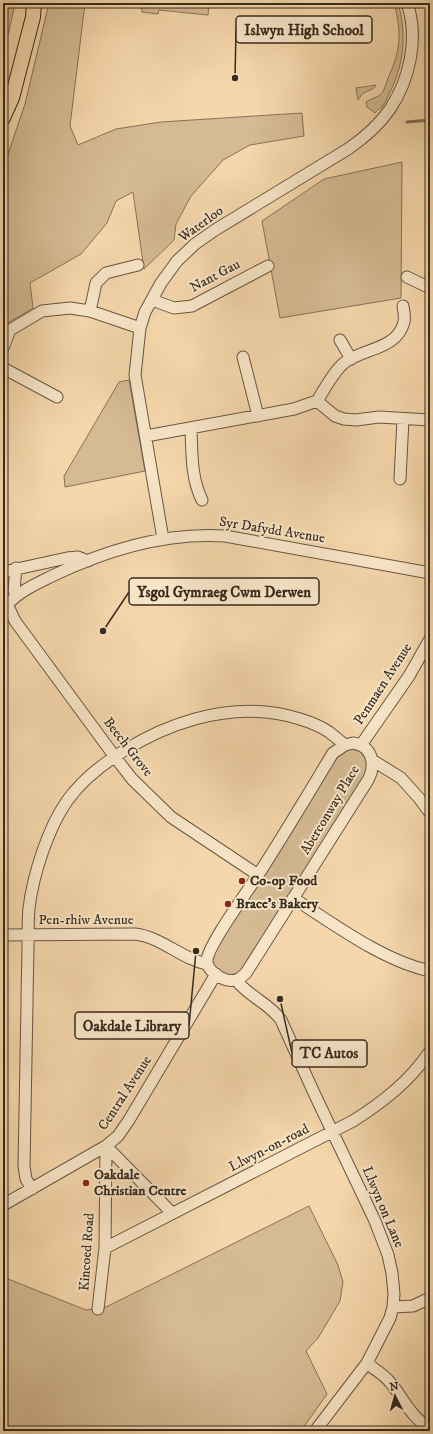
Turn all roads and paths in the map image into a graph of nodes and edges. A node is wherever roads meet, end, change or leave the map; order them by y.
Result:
1 (34, 3) edge
2 (407, 3) edge
3 (3, 118) edge
4 (138, 265) dead end
5 (268, 266) dead end
6 (407, 278) dead end
7 (430, 288) edge
8 (152, 300) junction
9 (404, 306) dead end
10 (90, 311) junction
11 (140, 328) junction
12 (340, 340) dead end
13 (3, 348) edge
14 (243, 357) dead end
15 (351, 359) junction
16 (3, 368) edge
17 (57, 397) dead end
18 (317, 401) junction
19 (258, 416) junction
20 (403, 419) junction
21 (430, 420) edge
22 (191, 428) junction
23 (146, 436) junction
24 (400, 479) dead end
25 (202, 500) dead end
26 (164, 539) junction
27 (88, 561) junction
28 (16, 568) junction
29 (3, 572) edge
30 (430, 573) edge
31 (16, 596) junction
32 (5, 607) edge
33 (430, 639) edge
34 (345, 744) junction
35 (361, 745) junction
36 (115, 757) junction
37 (372, 760) junction
38 (430, 813) edge
39 (258, 875) junction
40 (293, 898) junction
41 (3, 935) edge
42 (28, 935) junction
43 (207, 964) junction
44 (430, 971) edge
45 (216, 974) junction
46 (236, 980) junction
47 (430, 1051) edge
48 (333, 1132) junction
49 (106, 1146) junction
50 (32, 1189) junction
51 (3, 1205) edge
52 (172, 1213) junction
53 (105, 1248) junction
54 (430, 1298) edge
55 (393, 1307) junction
56 (98, 1309) dead end
57 (367, 1363) junction
58 (430, 1428) edge
59 (315, 1431) edge

1 - 3 main road
2 - 8 street, Waterloo
4 - 10 street
5 - 8 street, Nant Gau
6 - 7 street
8 - 11 street, Waterloo
9 - 15 street
10 - 11 street
10 - 13 street
11 - 23 street, Waterloo
12 - 15 street
14 - 19 street
15 - 18 street
16 - 17 street
18 - 19 street
18 - 20 street
19 - 22 street
20 - 21 street
20 - 24 street
22 - 23 street
22 - 25 street
23 - 26 street, Waterloo
26 - 27 street, Syr Dafydd Avenue
26 - 30 street, Syr Dafydd Avenue
27 - 28 street
27 - 31 street, Syr Dafydd Avenue
28 - 29 street
28 - 31 street
31 - 32 street, Syr Dafydd Avenue
32 - 36 street, Beech Grove
33 - 35 street, Penmaen Avenue
34 - 35 street, Aberconway Place
34 - 36 street
34 - 39 street, Aberconway Place
35 - 37 street, Aberconway Place
36 - 39 street, Beech Grove
36 - 42 street
37 - 38 street
37 - 40 street, Aberconway Place
39 - 43 street, Aberconway Place
40 - 44 street
40 - 46 street, Aberconway Place
41 - 42 street, Pen-rhiw Avenue
42 - 43 street, Pen-rhiw Avenue
42 - 50 street
43 - 45 street, Pen-rhiw Avenue
45 - 46 street, Pen-rhiw Avenue
45 - 49 street, Central Avenue
46 - 48 street, Pen-rhiw Avenue
47 - 48 street, Llwyn-on-road
48 - 52 street, Llwyn-on-road
48 - 55 street, Llwyn on Lane
49 - 50 street, Central Avenue
49 - 52 street
49 - 53 street, Kincoed Road
50 - 51 street, Central Avenue
52 - 53 street, Llwyn-on-road
53 - 56 street, Kincoed Road
54 - 55 street
55 - 57 street, Llwyn on Lane
57 - 58 street
57 - 59 street, Llwyn on Lane

